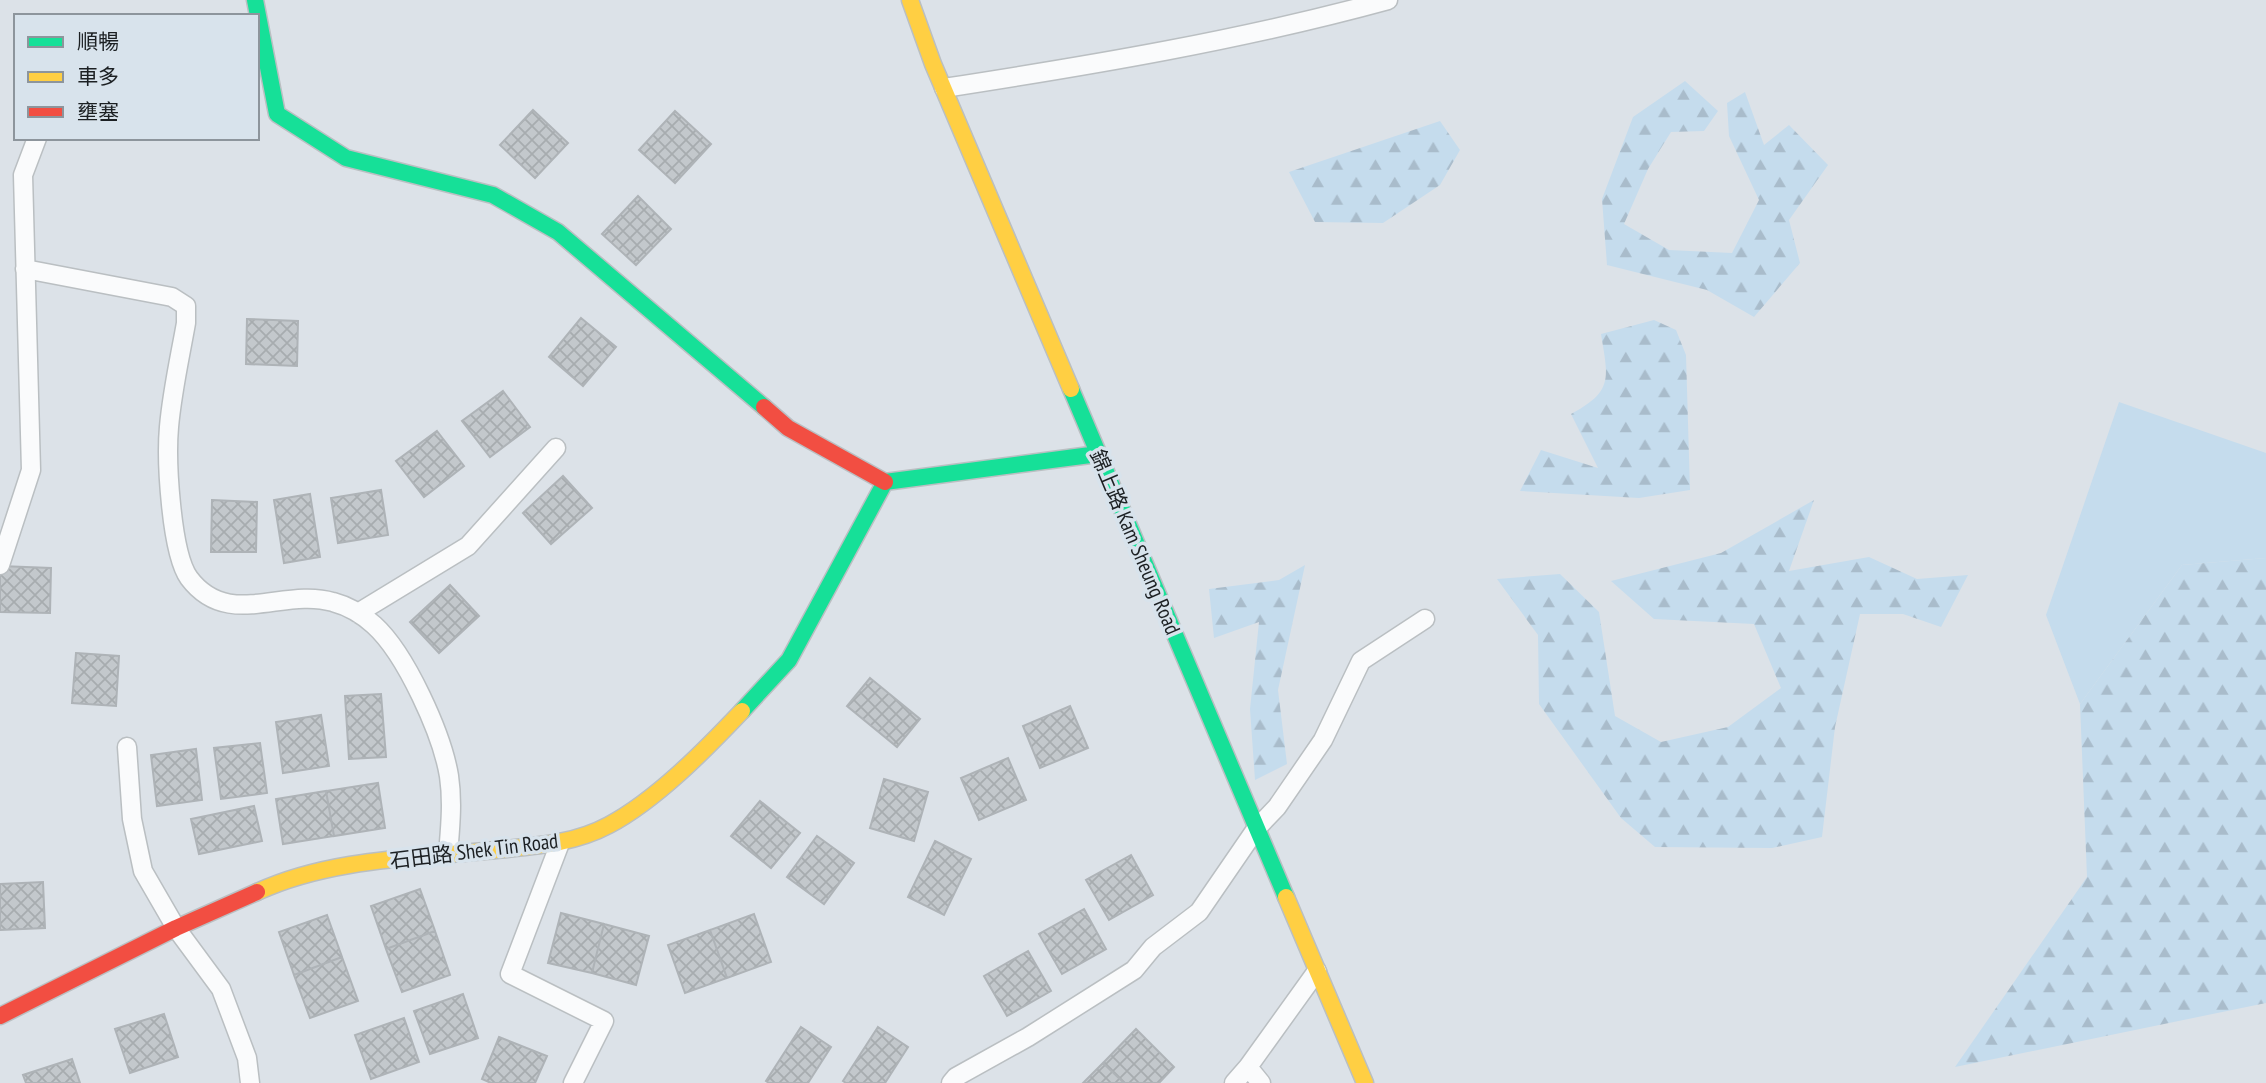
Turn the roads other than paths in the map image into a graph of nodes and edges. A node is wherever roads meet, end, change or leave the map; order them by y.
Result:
1 (910, 0) edge
2 (1388, 0) edge
3 (259, 21) edge
4 (944, 88) junction
5 (36, 140) edge
6 (25, 269) junction
7 (556, 448) dead end
8 (1098, 454) junction
9 (885, 482) junction
10 (0, 565) edge
11 (358, 613) junction
12 (1426, 618) dead end
13 (127, 747) dead end
14 (1256, 829) junction
15 (560, 843) junction
16 (448, 855) junction
17 (176, 928) junction
18 (1317, 971) junction
19 (0, 1016) edge
20 (1248, 1068) junction
21 (250, 1083) edge
22 (573, 1083) edge
23 (951, 1083) edge
24 (1234, 1083) edge
25 (1261, 1083) edge
26 (1365, 1083) edge

1 - 4 street, 錦上路 Kam Sheung Road
2 - 4 lane
3 - 9 street
4 - 8 street, 錦上路 Kam Sheung Road
5 - 6 lane
6 - 10 lane
6 - 11 lane
7 - 11 lane
8 - 9 street
8 - 14 street, 錦上路 Kam Sheung Road
9 - 15 street, 石田路 Shek Tin Road
11 - 16 lane
12 - 14 lane
13 - 17 lane
14 - 18 street, 錦上路 Kam Sheung Road
14 - 23 lane
15 - 16 street, 石田路 Shek Tin Road
15 - 22 lane
16 - 17 street, 石田路 Shek Tin Road
17 - 19 street, 石田路 Shek Tin Road
17 - 21 lane
18 - 20 lane
18 - 26 street, 錦上路 Kam Sheung Road
20 - 24 lane
20 - 25 lane

